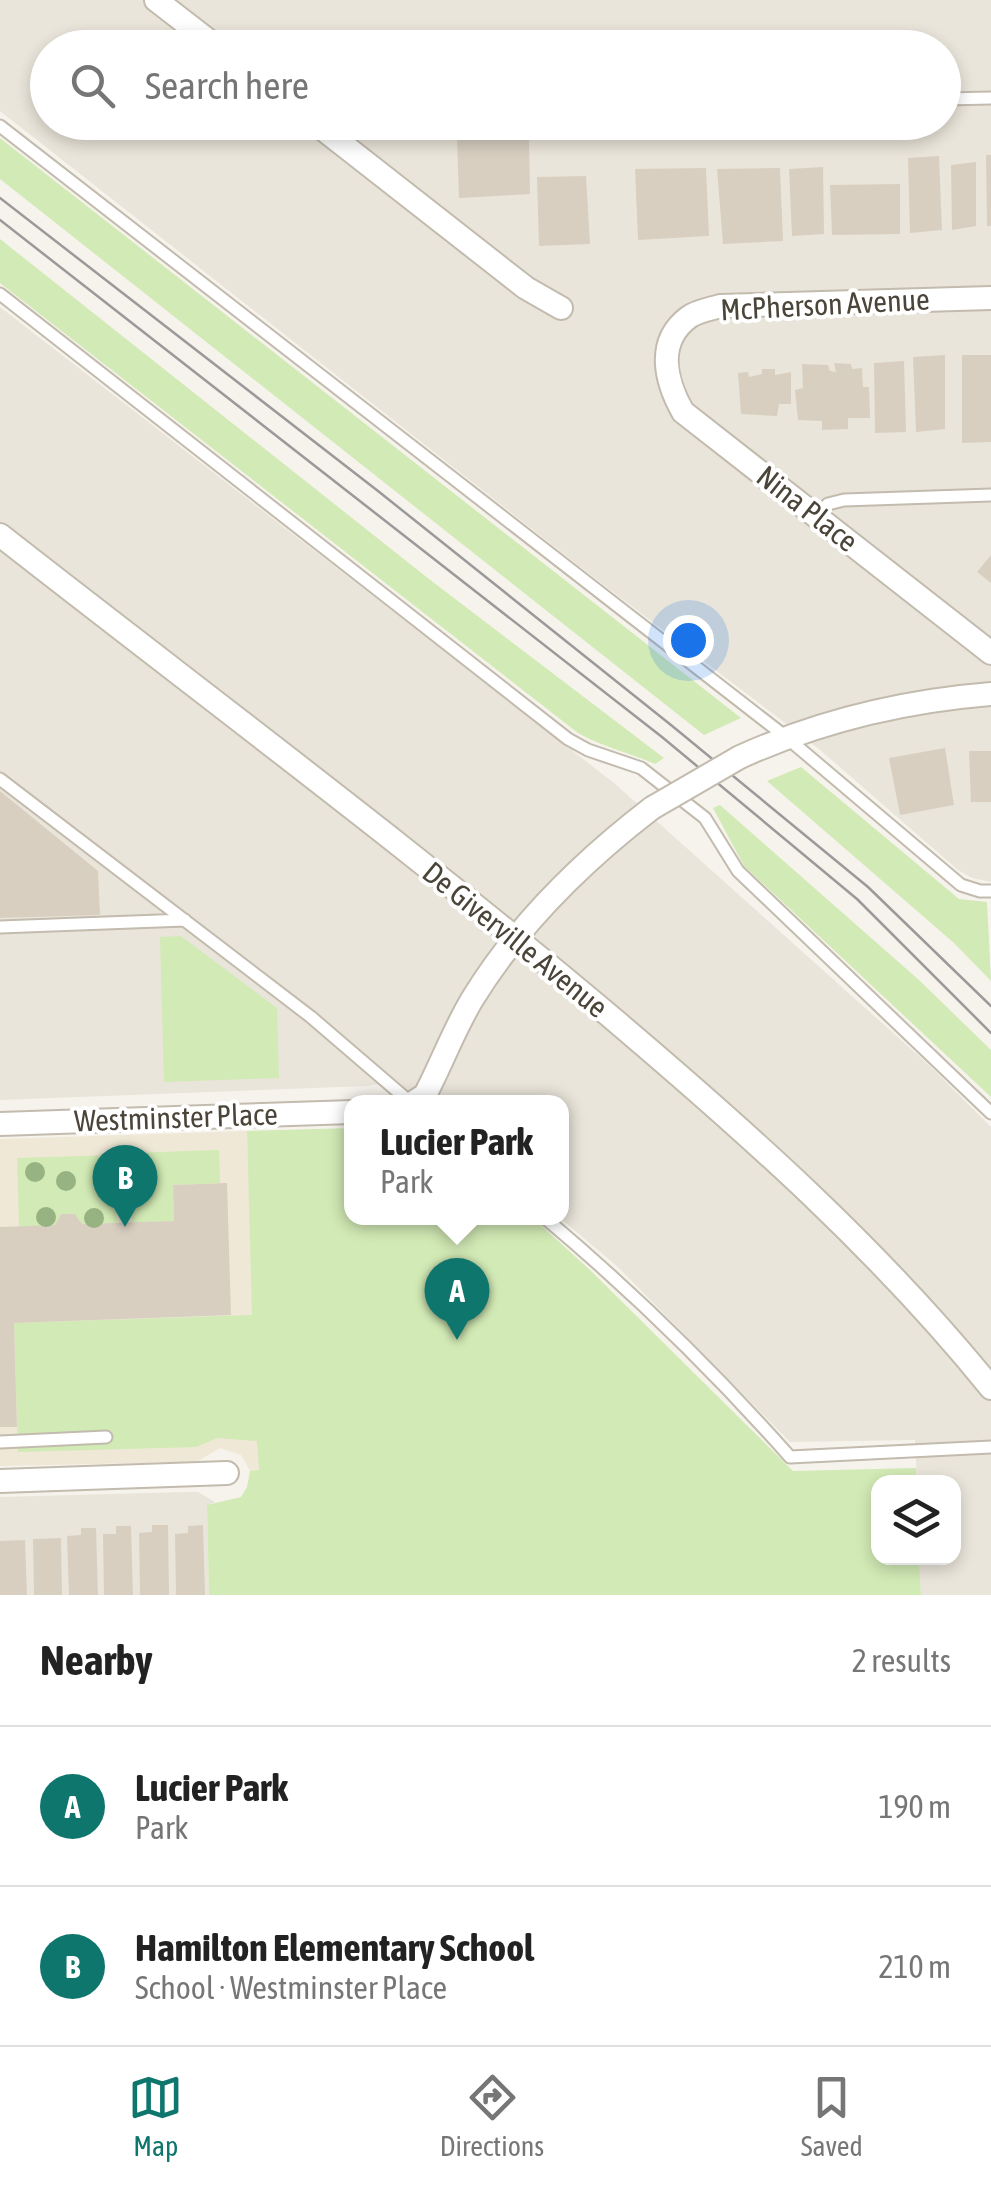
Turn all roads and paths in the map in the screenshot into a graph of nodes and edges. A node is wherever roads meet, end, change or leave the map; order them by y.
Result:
1 (156, 0) edge
2 (195, 30) edge
3 (991, 98) edge
4 (961, 99) edge
5 (0, 126) edge
6 (337, 140) edge
7 (0, 294) edge
8 (991, 298) edge
9 (561, 308) dead end
10 (670, 339) joint
11 (991, 495) edge
12 (816, 516) junction
13 (0, 535) edge
14 (991, 653) edge
15 (991, 694) edge
16 (786, 737) junction
17 (0, 779) edge
18 (991, 891) edge
19 (185, 920) junction
20 (0, 927) edge
21 (518, 938) junction
22 (404, 1095) edge
23 (425, 1095) edge
24 (344, 1112) edge
25 (991, 1113) edge
26 (0, 1124) edge
27 (553, 1225) edge
28 (991, 1388) edge
29 (106, 1437) dead end
30 (0, 1442) edge
31 (991, 1448) edge
32 (227, 1474) dead end
33 (0, 1481) edge

1 - 2 street
3 - 4 lane
5 - 16 lane
6 - 9 street
7 - 25 lane
8 - 10 street, McPherson Avenue
10 - 12 street, Nina Place
11 - 12 lane
12 - 14 street, Nina Place
13 - 21 street, De Giverville Avenue
15 - 16 street
16 - 18 lane
16 - 21 street, bridge
17 - 19 lane
19 - 20 lane
19 - 22 lane
21 - 23 street
21 - 28 street, De Giverville Avenue
24 - 26 street, Westminster Place
27 - 31 lane
29 - 30 lane
32 - 33 street

